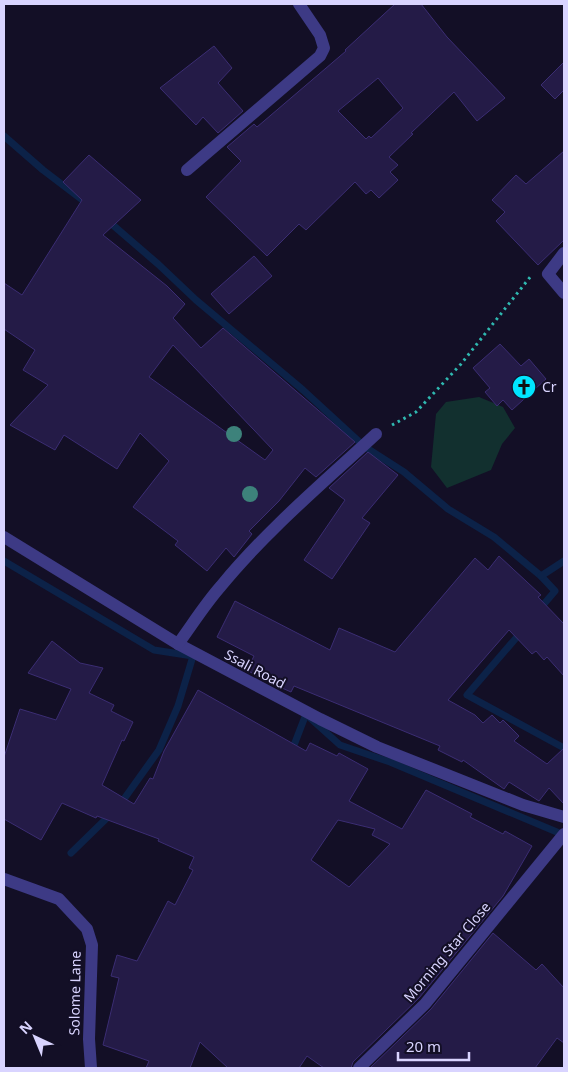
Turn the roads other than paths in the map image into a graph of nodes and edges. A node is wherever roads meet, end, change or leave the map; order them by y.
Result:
1 (299, 4) edge
2 (187, 170) dead end
3 (564, 254) edge
4 (564, 293) edge
5 (376, 434) road end
6 (4, 537) edge
7 (178, 644) junction
8 (564, 817) edge
9 (564, 834) edge
10 (4, 879) edge
11 (91, 1068) edge
12 (359, 1068) edge

1 - 2 street
3 - 4 street
5 - 7 street
6 - 7 street, Ssali Road
7 - 8 street, Ssali Road
9 - 12 street, Morning Star Close
10 - 11 street, Solome Lane

